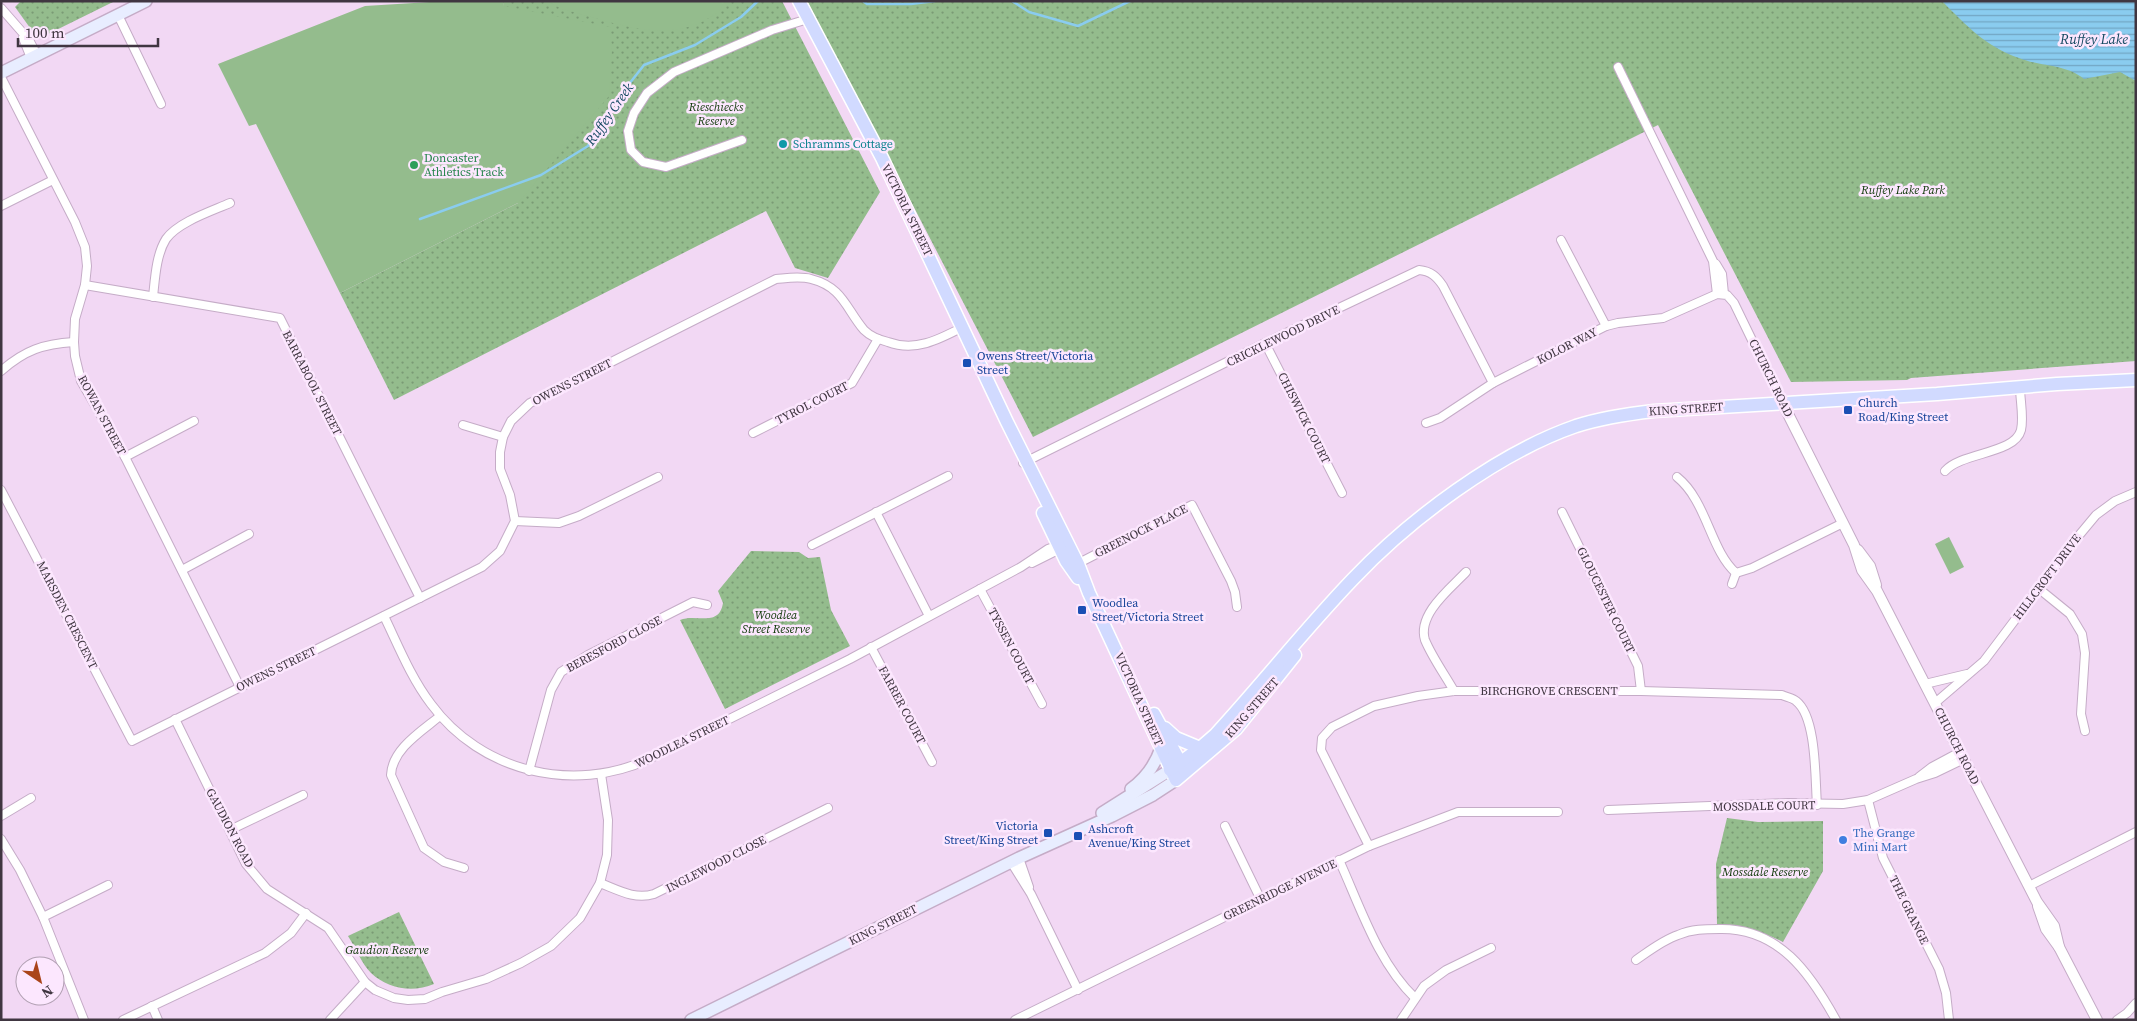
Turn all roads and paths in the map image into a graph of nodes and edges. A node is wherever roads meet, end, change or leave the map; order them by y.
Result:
1 (146, 1) edge
2 (799, 1) edge
3 (1, 8) edge
4 (118, 15) junction
5 (808, 19) junction
6 (34, 56) junction
7 (1618, 67) dead end
8 (1, 73) edge
9 (1, 77) edge
10 (162, 104) dead end
11 (742, 140) dead end
12 (53, 180) junction
13 (230, 203) dead end
14 (1, 206) edge
15 (1561, 240) dead end
16 (85, 285) junction
17 (1720, 294) junction
18 (153, 296) junction
19 (1606, 326) junction
20 (963, 327) junction
21 (878, 339) junction
22 (74, 342) junction
23 (1265, 343) junction
24 (1, 371) edge
25 (2136, 380) edge
26 (1494, 383) junction
27 (2020, 387) junction
28 (1783, 404) junction
29 (194, 421) dead end
30 (1426, 423) dead end
31 (463, 425) dead end
32 (753, 433) dead end
33 (503, 437) junction
34 (124, 457) junction
35 (1025, 462) junction
36 (1945, 471) dead end
37 (948, 476) dead end
38 (658, 477) dead end
39 (1677, 477) dead end
40 (1, 490) edge
41 (2136, 492) edge
42 (1342, 493) dead end
43 (876, 512) junction
44 (1562, 512) dead end
45 (515, 521) junction
46 (1843, 523) junction
47 (250, 534) dead end
48 (812, 545) dead end
49 (1062, 546) junction
50 (1074, 566) junction
51 (182, 570) junction
52 (1466, 572) dead end
53 (1736, 573) junction
54 (1732, 584) dead end
55 (2038, 588) junction
56 (980, 589) junction
57 (420, 598) junction
58 (707, 604) dead end
59 (1237, 607) dead end
60 (384, 616) junction
61 (929, 616) junction
62 (1102, 619) junction
63 (1310, 628) junction
64 (871, 647) junction
65 (1969, 674) junction
66 (1925, 684) junction
67 (240, 687) junction
68 (1454, 691) junction
69 (1641, 691) junction
70 (1935, 703) junction
71 (1042, 704) dead end
72 (440, 716) junction
73 (175, 719) junction
74 (1159, 724) junction
75 (2085, 732) dead end
76 (132, 741) joint
77 (1161, 748) junction
78 (1200, 748) junction
79 (1962, 756) junction
80 (932, 762) dead end
81 (529, 770) junction
82 (1178, 772) junction
83 (601, 774) junction
84 (303, 795) dead end
85 (31, 798) dead end
86 (1868, 800) junction
87 (1817, 805) junction
88 (828, 808) dead end
89 (1608, 810) dead end
90 (1558, 812) dead end
91 (1100, 814) junction
92 (1, 816) edge
93 (1225, 826) dead end
94 (230, 830) junction
95 (1075, 831) junction
96 (2136, 832) edge
97 (1, 839) edge
98 (1369, 846) junction
99 (1015, 860) junction
100 (1339, 860) junction
101 (464, 868) dead end
102 (600, 883) junction
103 (108, 885) dead end
104 (2029, 886) junction
105 (1260, 900) junction
106 (306, 913) junction
107 (43, 917) junction
108 (1491, 948) dead end
109 (1636, 960) dead end
110 (365, 982) junction
111 (1078, 990) junction
112 (1415, 998) junction
113 (2136, 1003) edge
114 (152, 1006) junction
115 (1834, 1019) edge
116 (84, 1020) edge
117 (123, 1020) edge
118 (158, 1020) edge
119 (330, 1020) edge
120 (691, 1020) edge
121 (1015, 1020) edge
122 (1401, 1020) edge
123 (1949, 1020) edge
124 (2097, 1020) edge
125 (2117, 1020) edge

1 - 4 main road
2 - 5 main road, VICTORIA STREET
3 - 6 street
4 - 6 main road
4 - 10 street
5 - 11 street
5 - 20 main road, VICTORIA STREET
6 - 8 main road
7 - 17 street
9 - 12 street, ROWAN STREET
12 - 14 street
12 - 16 street, ROWAN STREET
13 - 18 street
15 - 19 street
16 - 18 street, BARRABOOL STREET
16 - 22 street, ROWAN STREET
17 - 19 street, KOLOR WAY
17 - 28 street, CHURCH ROAD
18 - 57 street, BARRABOOL STREET
19 - 26 street, KOLOR WAY
20 - 21 street, OWENS STREET
20 - 35 main road, VICTORIA STREET
21 - 32 street, TYROL COURT
21 - 33 street, OWENS STREET
22 - 24 street
22 - 34 street, ROWAN STREET
23 - 26 street, CRICKLEWOOD DRIVE
23 - 35 street, CRICKLEWOOD DRIVE
23 - 42 street, CHISWICK COURT
25 - 27 main road, KING STREET
26 - 30 street, KOLOR WAY
27 - 28 main road, KING STREET
27 - 36 street
28 - 46 street, CHURCH ROAD
28 - 63 main road, KING STREET
29 - 34 street
31 - 33 street
33 - 45 street, OWENS STREET
34 - 51 street, ROWAN STREET
35 - 49 main road, VICTORIA STREET
37 - 43 street
38 - 45 street
39 - 53 street
40 - 76 street, MARSDEN CRESCENT
41 - 55 street, HILLCROFT DRIVE
43 - 48 street
43 - 61 street
44 - 69 street, GLOUCESTER COURT
45 - 57 street, OWENS STREET
46 - 53 street
46 - 66 street, CHURCH ROAD
47 - 51 street
49 - 50 main road, VICTORIA STREET
49 - 56 street, WOODLEA STREET
50 - 59 street, GREENOCK PLACE
50 - 62 main road, VICTORIA STREET
51 - 67 street, ROWAN STREET
52 - 68 street
53 - 54 street
55 - 65 street, HILLCROFT DRIVE
55 - 75 street
56 - 61 street, WOODLEA STREET
56 - 71 street, TYSSEN COURT
57 - 60 street, OWENS STREET
58 - 81 street, BERESFORD CLOSE
60 - 67 street, OWENS STREET
60 - 72 street, WOODLEA STREET
61 - 64 street, WOODLEA STREET
62 - 74 main road, VICTORIA STREET
62 - 77 main road, VICTORIA STREET
63 - 78 main road, KING STREET
63 - 82 main road, KING STREET
64 - 80 street, FARRER COURT
64 - 83 street, WOODLEA STREET
65 - 66 street
65 - 70 street, HILLCROFT DRIVE
66 - 70 street, CHURCH ROAD
67 - 73 street, OWENS STREET
68 - 69 street, BIRCHGROVE CRESCENT
68 - 98 street, BIRCHGROVE CRESCENT
69 - 87 street, BIRCHGROVE CRESCENT
70 - 79 street, CHURCH ROAD
72 - 81 street, WOODLEA STREET
72 - 101 street
73 - 76 street, OWENS STREET
73 - 94 street, GAUDION ROAD
74 - 78 main road
74 - 82 main road, VICTORIA STREET
77 - 82 main road, VICTORIA STREET
77 - 91 main road
78 - 82 main road, KING STREET
79 - 86 street, MOSSDALE COURT
79 - 104 street, CHURCH ROAD
81 - 83 street, WOODLEA STREET
82 - 91 main road, KING STREET
82 - 95 main road, KING STREET
83 - 102 street, GAUDION ROAD
84 - 94 street
85 - 92 street
86 - 87 street, MOSSDALE COURT
86 - 123 street, THE GRANGE
87 - 89 street, MOSSDALE COURT
88 - 102 street, INGLEWOOD CLOSE
90 - 98 street, GREENRIDGE AVENUE
91 - 95 main road, KING STREET
93 - 105 street
94 - 106 street, GAUDION ROAD
95 - 99 main road, KING STREET
96 - 104 street
97 - 107 street
98 - 100 street, GREENRIDGE AVENUE
99 - 111 street
99 - 120 main road, KING STREET
100 - 105 street, GREENRIDGE AVENUE
100 - 112 street
102 - 110 street, GAUDION ROAD
103 - 107 street
104 - 124 street, CHURCH ROAD
105 - 111 street, GREENRIDGE AVENUE
106 - 110 street, GAUDION ROAD
106 - 114 street
107 - 116 street
108 - 112 street
109 - 115 street
110 - 119 street
111 - 121 street, GREENRIDGE AVENUE
112 - 122 street
113 - 125 street
114 - 117 street
114 - 118 street

